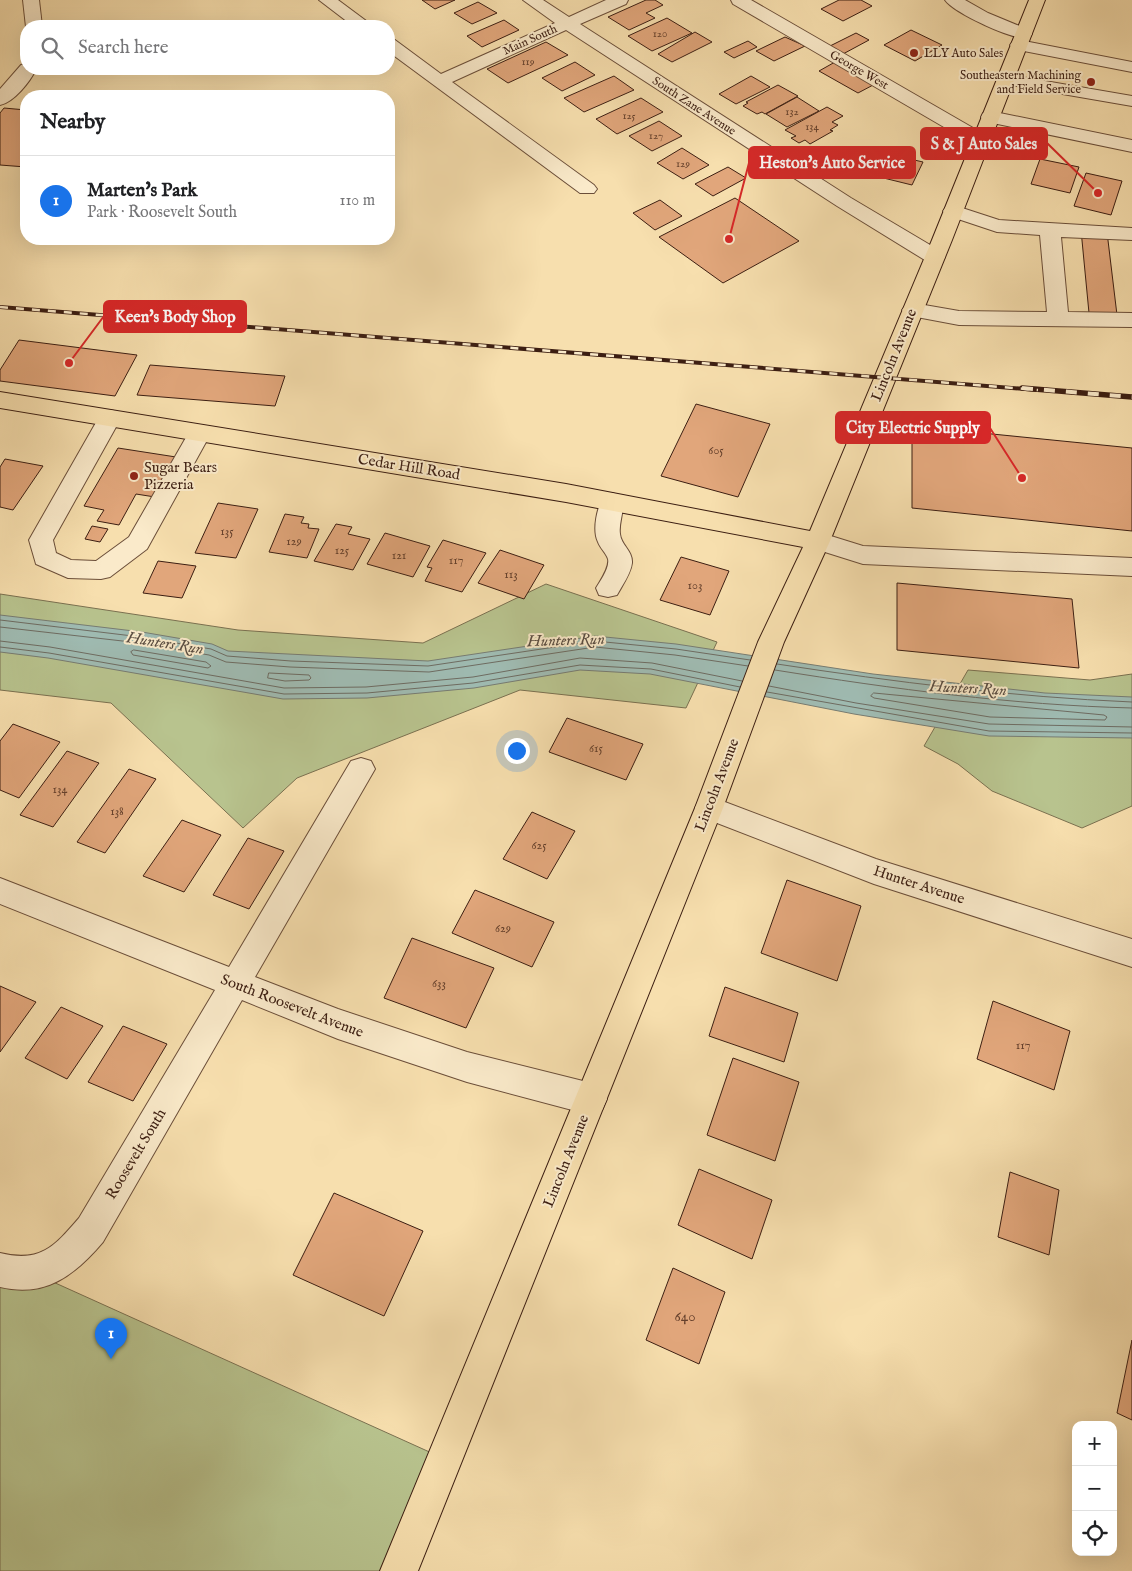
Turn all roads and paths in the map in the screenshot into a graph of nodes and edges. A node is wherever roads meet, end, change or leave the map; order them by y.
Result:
1 (31, 0) edge
2 (327, 0) edge
3 (531, 0) edge
4 (620, 0) edge
5 (738, 0) edge
6 (953, 0) edge
7 (1037, 0) edge
8 (33, 20) edge
9 (355, 20) edge
10 (567, 23) junction
11 (1021, 39) junction
12 (395, 48) edge
13 (1132, 67) edge
14 (24, 75) edge
15 (1005, 79) junction
16 (440, 81) junction
17 (0, 100) edge
18 (1132, 101) edge
19 (990, 117) junction
20 (980, 140) junction
21 (1132, 146) edge
22 (1030, 153) dead end
23 (587, 189) dead end
24 (953, 211) junction
25 (1050, 230) junction
26 (1132, 234) edge
27 (935, 257) junction
28 (913, 310) junction
29 (1058, 318) junction
30 (1132, 320) edge
31 (0, 400) edge
32 (110, 418) junction
33 (200, 433) junction
34 (612, 502) junction
35 (818, 541) junction
36 (1132, 567) edge
37 (608, 588) dead end
38 (362, 769) dead end
39 (709, 808) junction
40 (0, 891) edge
41 (1132, 953) edge
42 (236, 985) junction
43 (591, 1099) junction
44 (0, 1270) edge
45 (399, 1571) edge

1 - 8 street
2 - 9 street
3 - 10 street, South Zane Avenue
4 - 10 street, Main South
5 - 20 street, George West
6 - 11 street
7 - 11 main road, Lincoln Avenue
10 - 16 street, Main South
10 - 27 street, South Zane Avenue
11 - 13 street
11 - 15 main road, Lincoln Avenue
12 - 16 street
14 - 17 street
15 - 18 street
15 - 19 main road, Lincoln Avenue
16 - 23 street
19 - 20 main road, Lincoln Avenue
19 - 21 street
20 - 22 street, George West
20 - 24 main road, Lincoln Avenue
24 - 25 street
24 - 27 main road, Lincoln Avenue
25 - 26 street
25 - 29 street
27 - 28 main road, Lincoln Avenue
28 - 29 street
28 - 35 main road, Lincoln Avenue
29 - 30 street
31 - 32 main road, Cedar Hill Road
32 - 33 main road, Cedar Hill Road
32 - 33 street
33 - 34 main road, Cedar Hill Road
34 - 35 main road, Cedar Hill Road
34 - 37 street
35 - 36 street
35 - 39 main road, Lincoln Avenue
38 - 42 street, Roosevelt South
39 - 41 street, Hunter Avenue
39 - 43 main road, Lincoln Avenue
40 - 42 street, South Roosevelt Avenue
42 - 43 street, South Roosevelt Avenue
42 - 44 street, Roosevelt South
43 - 45 main road, Lincoln Avenue

